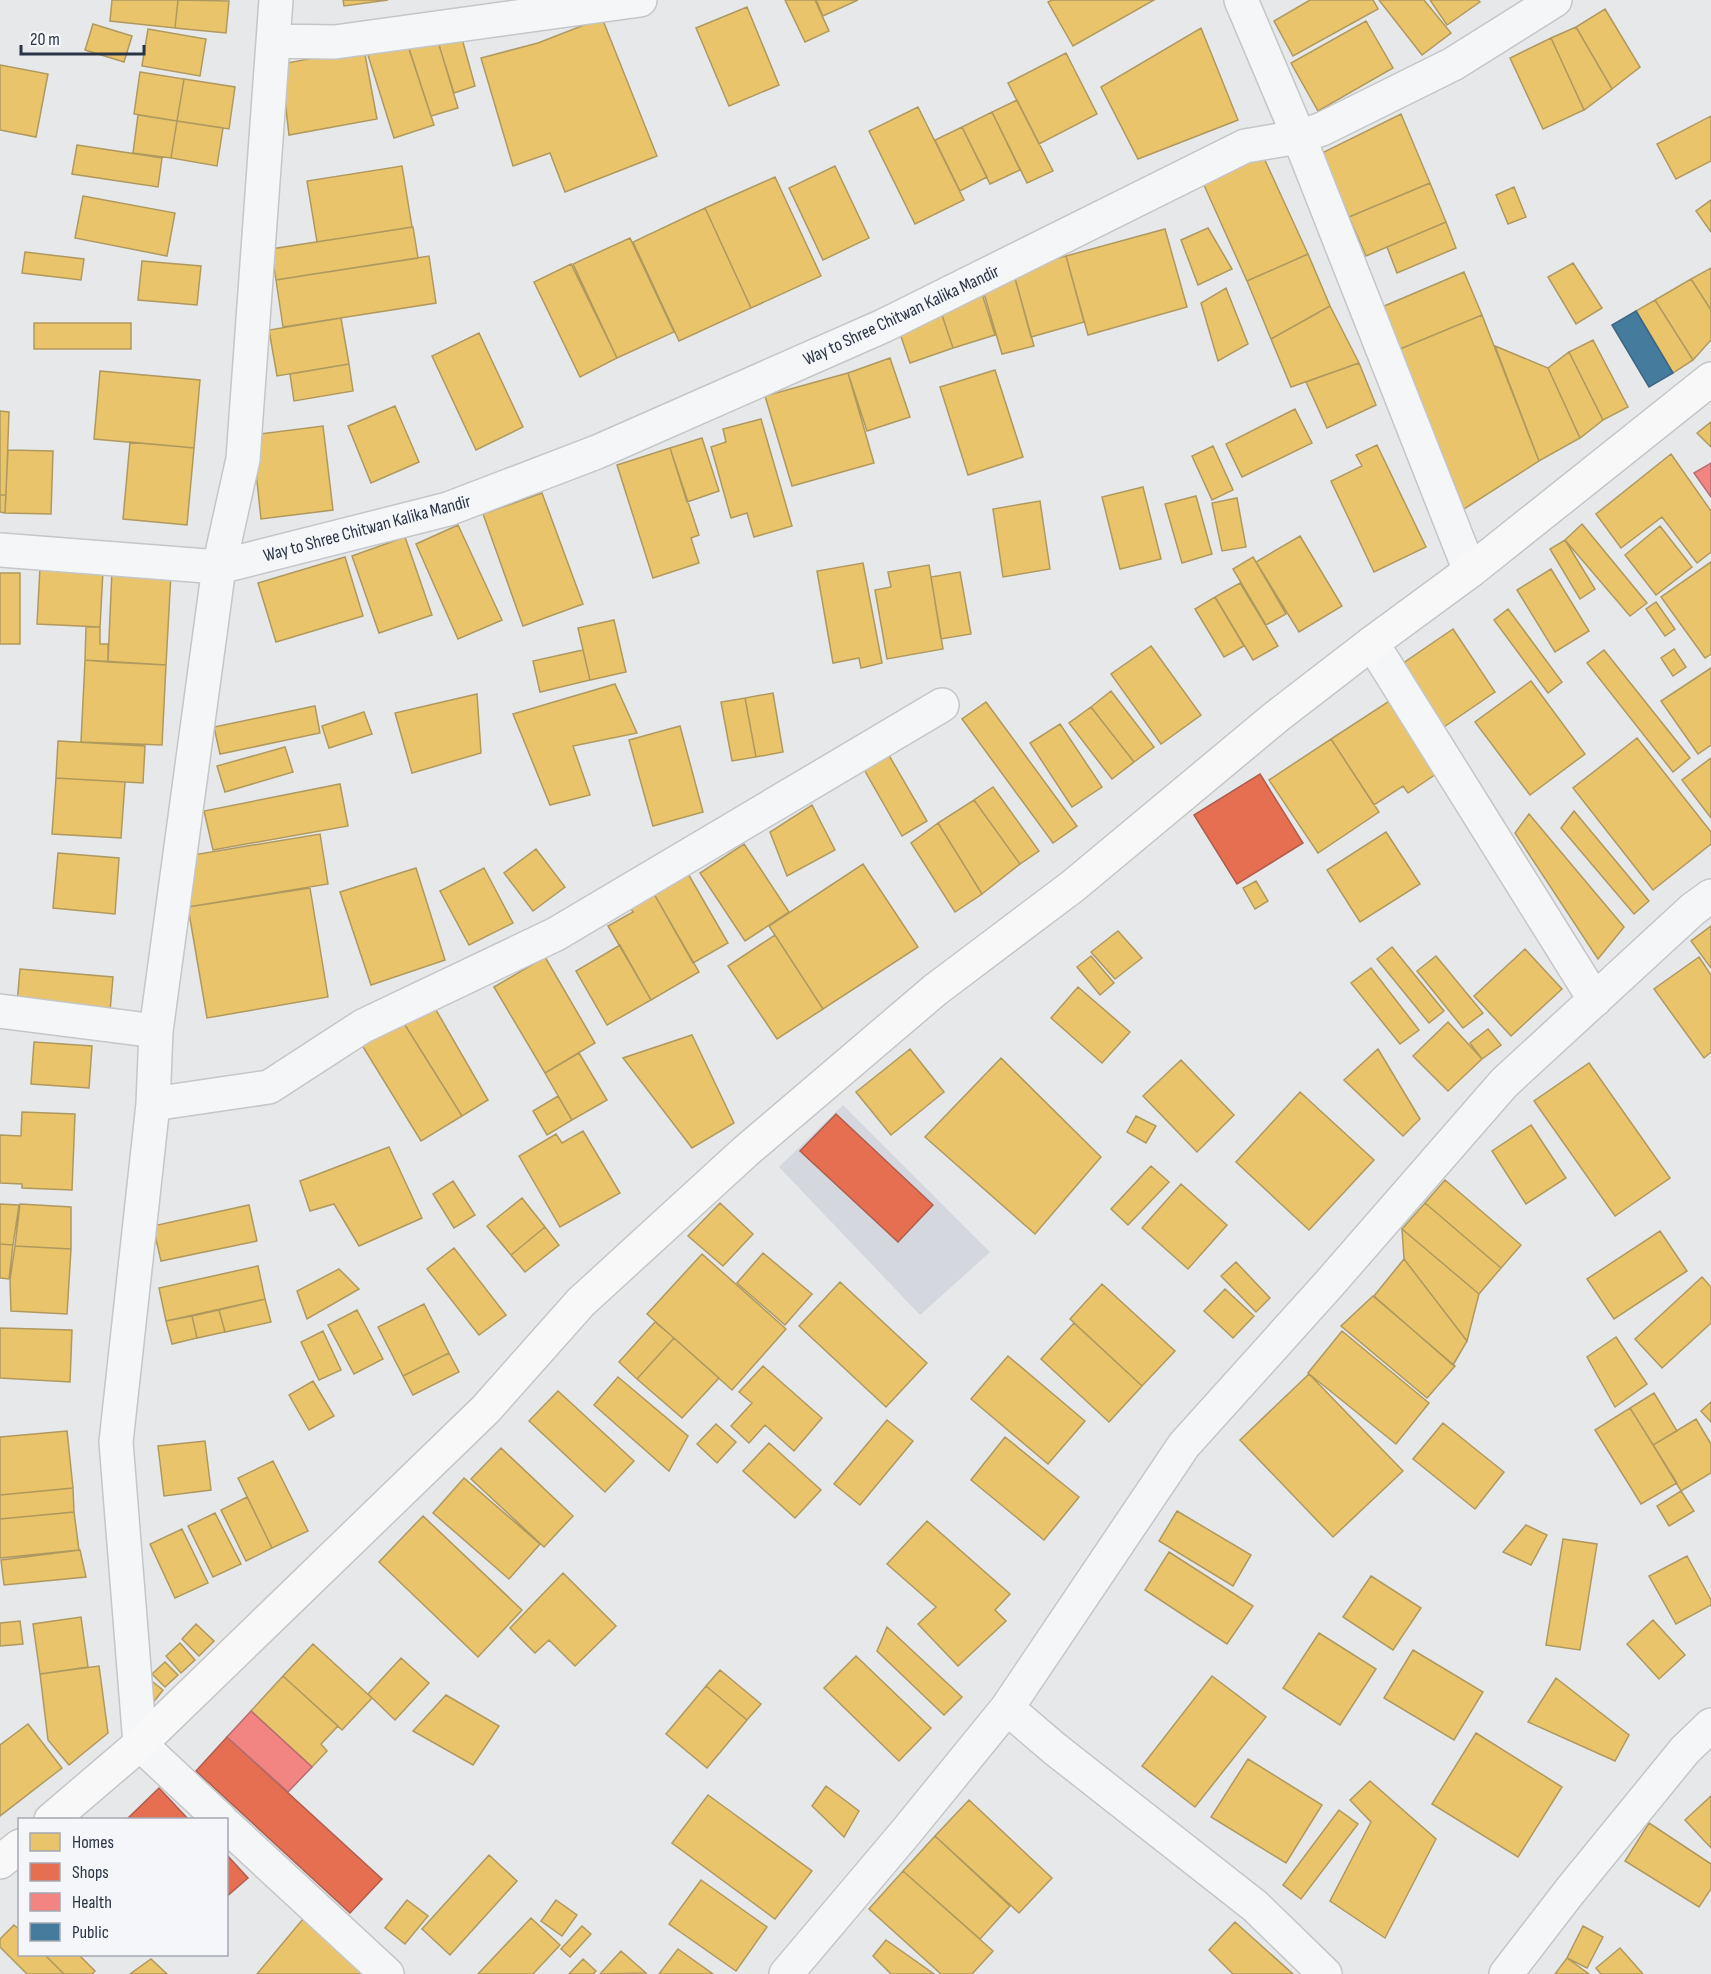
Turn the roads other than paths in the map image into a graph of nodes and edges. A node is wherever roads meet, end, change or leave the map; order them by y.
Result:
1 (276, 0) edge
2 (639, 0) edge
3 (1241, 0) edge
4 (1555, 0) edge
5 (273, 41) junction
6 (1299, 137) junction
7 (1711, 379) edge
8 (0, 550) edge
9 (219, 567) junction
10 (1470, 571) junction
11 (1372, 643) junction
12 (942, 705) dead end
13 (1711, 896) edge
14 (1595, 1000) junction
15 (0, 1011) edge
16 (156, 1031) junction
17 (153, 1104) junction
18 (1007, 1708) junction
19 (1711, 1725) edge
20 (140, 1744) junction
21 (53, 1818) edge
22 (219, 1818) edge
23 (228, 1827) edge
24 (18, 1848) edge
25 (0, 1862) edge
26 (387, 1974) edge
27 (786, 1974) edge
28 (1325, 1974) edge
29 (1506, 1974) edge

1 - 5 street
2 - 5 street
3 - 6 street
4 - 6 street, Way to Shree Chitwan Kalika Mandir
5 - 9 street
6 - 9 street, Way to Shree Chitwan Kalika Mandir
6 - 10 street
7 - 10 street
8 - 9 street, Way to Shree Chitwan Kalika Mandir
9 - 16 street
10 - 11 street
11 - 14 street
11 - 20 street
12 - 17 street
13 - 14 street
14 - 18 street
15 - 16 street
16 - 17 street
17 - 20 street
18 - 27 street
18 - 28 street
19 - 29 street
20 - 21 street
20 - 22 street
23 - 26 street
24 - 25 street

